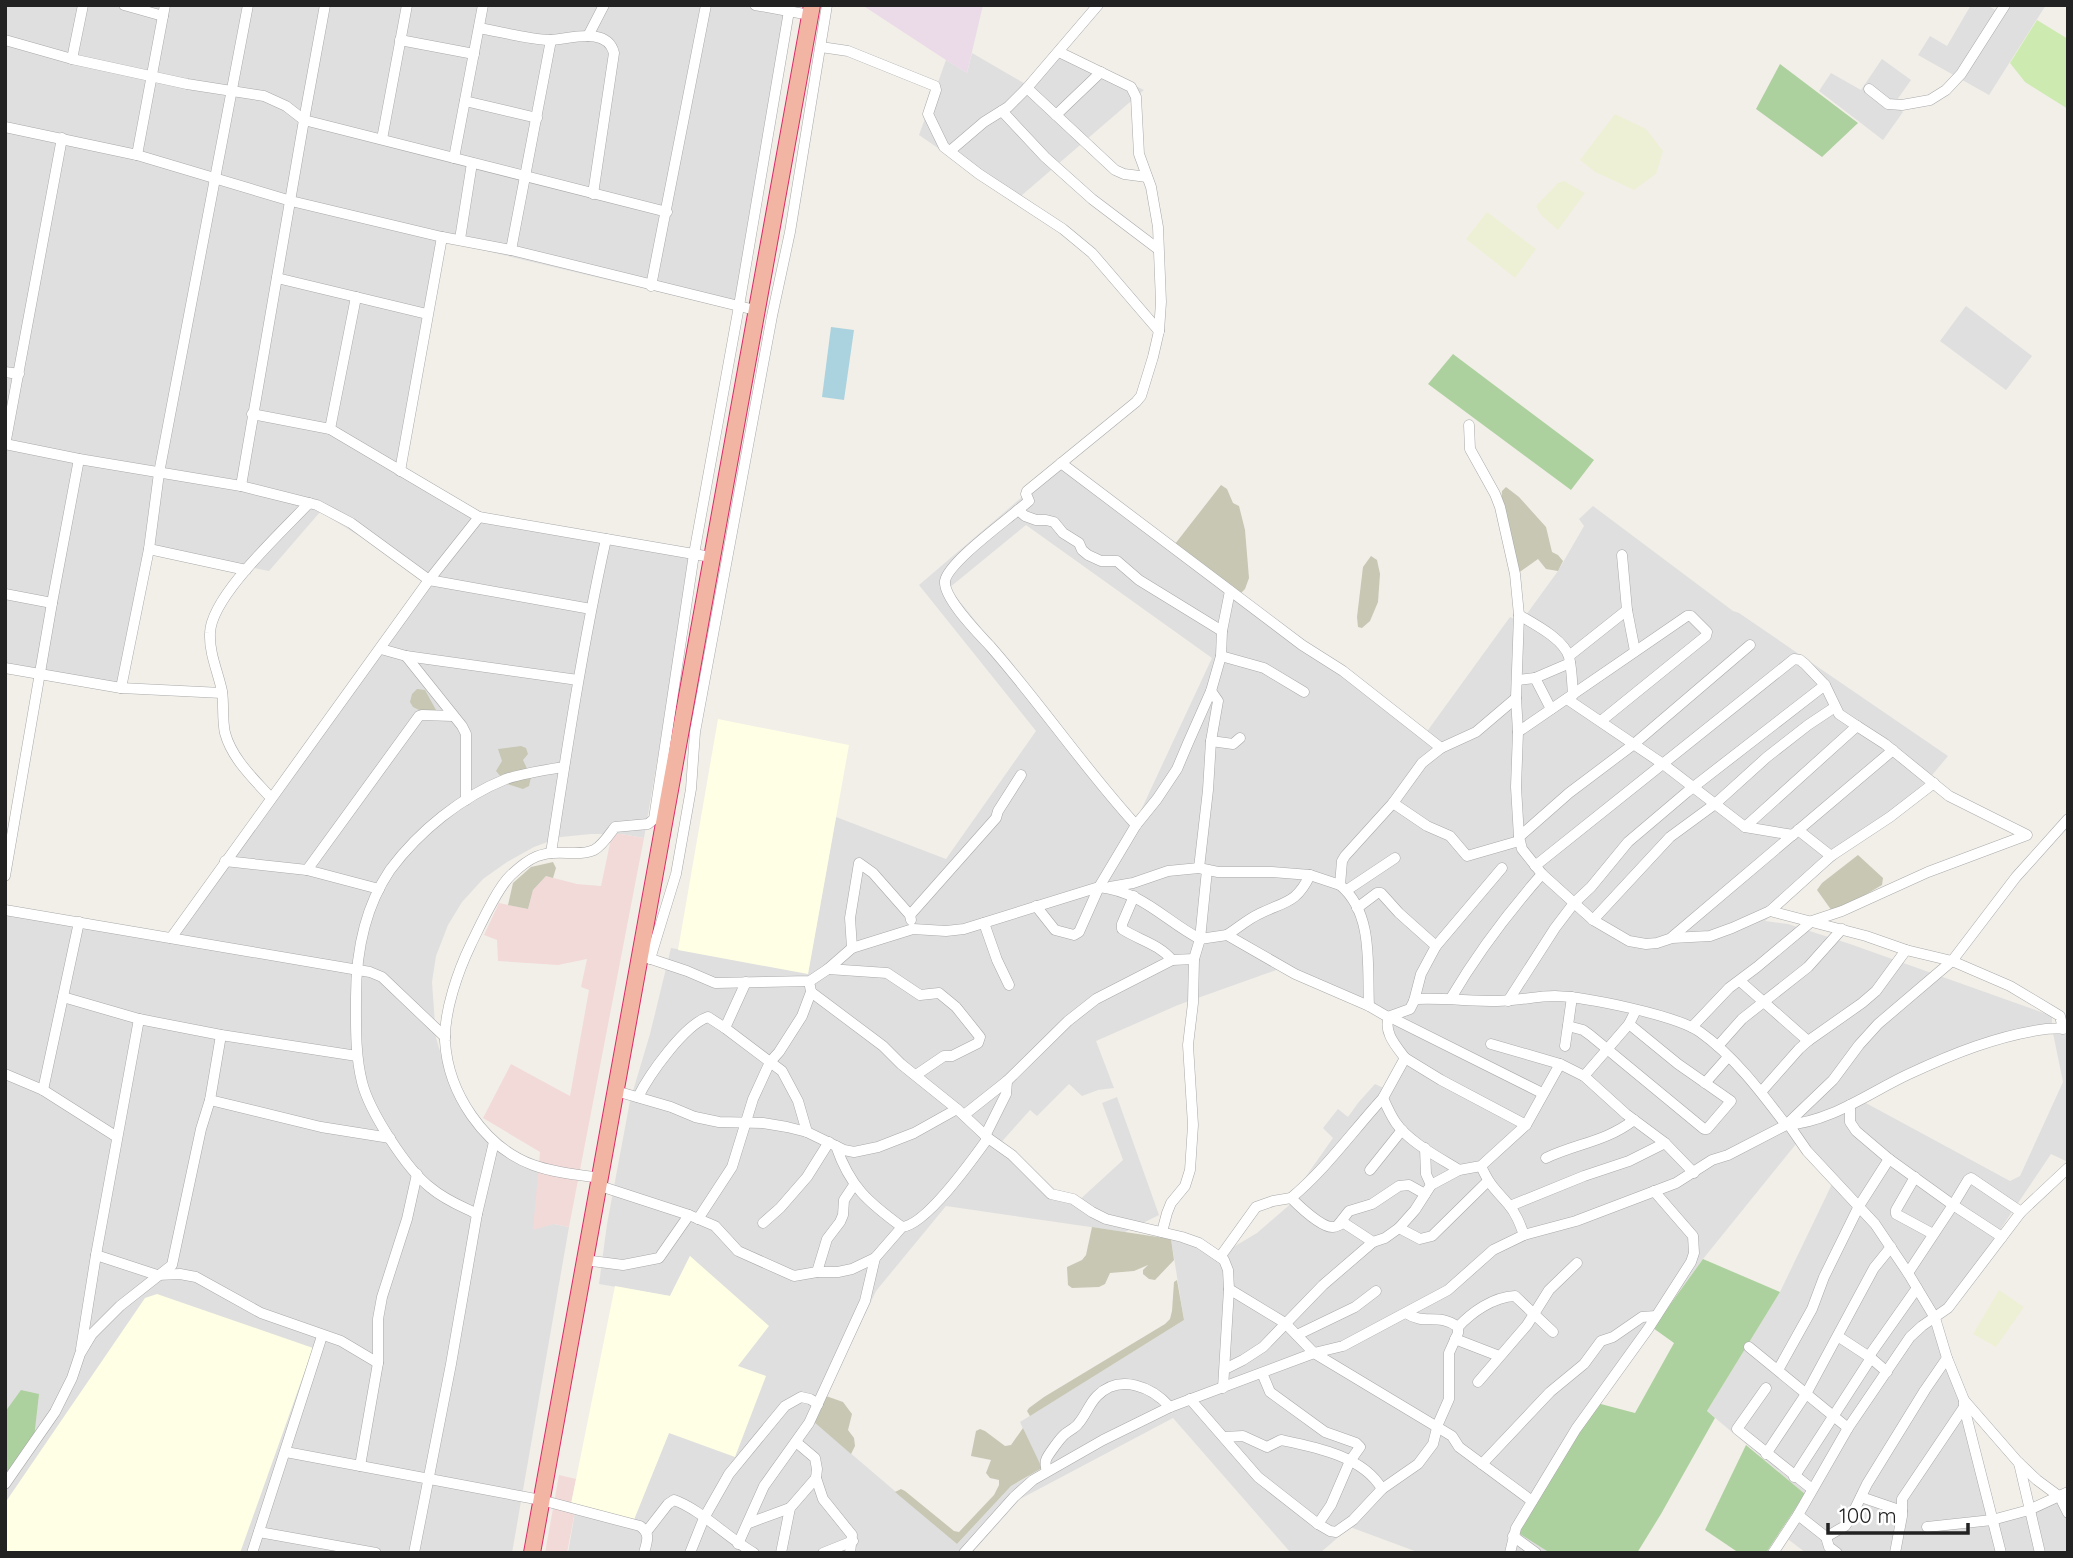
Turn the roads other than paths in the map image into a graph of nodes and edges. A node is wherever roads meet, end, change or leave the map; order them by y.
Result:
1 (83, 5) edge
2 (124, 5) edge
3 (248, 5) edge
4 (326, 5) edge
5 (407, 5) edge
6 (483, 5) edge
7 (604, 5) edge
8 (706, 5) edge
9 (755, 5) edge
10 (827, 5) edge
11 (1098, 5) edge
12 (2005, 5) edge
13 (789, 9) edge
14 (164, 10) edge
15 (811, 10) edge
16 (479, 28) junction
17 (588, 36) junction
18 (5, 40) edge
19 (400, 40) junction
20 (551, 40) junction
21 (821, 47) junction
22 (1059, 52) junction
23 (474, 54) junction
24 (72, 59) junction
25 (1101, 72) junction
26 (152, 76) junction
27 (1027, 89) junction
28 (1869, 89) dead end
29 (231, 90) junction
30 (465, 102) junction
31 (1002, 111) junction
32 (1056, 115) junction
33 (537, 118) junction
34 (304, 120) junction
35 (5, 127) edge
36 (62, 138) junction
37 (382, 139) junction
38 (950, 151) junction
39 (137, 155) junction
40 (454, 158) junction
41 (472, 163) junction
42 (526, 177) junction
43 (1147, 177) junction
44 (215, 178) junction
45 (593, 194) junction
46 (291, 201) junction
47 (667, 212) junction
48 (442, 237) junction
49 (460, 239) junction
50 (1158, 249) junction
51 (511, 250) junction
52 (277, 278) junction
53 (651, 286) junction
54 (356, 297) junction
55 (739, 306) junction
56 (755, 310) junction
57 (427, 314) junction
58 (1159, 331) junction
59 (5, 372) edge
60 (19, 374) junction
61 (252, 414) junction
62 (1469, 425) dead end
63 (330, 429) junction
64 (5, 444) edge
65 (79, 459) junction
66 (1061, 463) junction
67 (400, 471) junction
68 (159, 472) junction
69 (241, 486) junction
70 (309, 503) junction
71 (1018, 510) junction
72 (479, 517) junction
73 (606, 539) junction
74 (149, 549) junction
75 (694, 554) junction
76 (1622, 555) dead end
77 (711, 557) junction
78 (246, 570) junction
79 (429, 580) junction
80 (1230, 591) junction
81 (5, 594) edge
82 (52, 603) junction
83 (591, 609) junction
84 (1627, 610) junction
85 (1519, 615) junction
86 (1222, 631) junction
87 (1750, 645) dead end
88 (381, 649) junction
89 (1635, 652) junction
90 (406, 656) junction
91 (1221, 656) junction
92 (1569, 659) junction
93 (5, 668) edge
94 (40, 675) junction
95 (1535, 678) junction
96 (578, 680) junction
97 (1518, 680) junction
98 (1825, 685) junction
99 (121, 688) junction
100 (1211, 691) junction
101 (1304, 692) dead end
102 (222, 693) junction
103 (1570, 697) junction
104 (1516, 698) junction
105 (1835, 707) junction
106 (1551, 709) junction
107 (453, 716) junction
108 (1601, 721) junction
109 (1857, 726) junction
110 (1518, 732) junction
111 (1240, 738) dead end
112 (1210, 741) junction
113 (1634, 744) junction
114 (1441, 748) junction
115 (1893, 750) junction
116 (1663, 764) junction
117 (564, 767) junction
118 (1021, 775) dead end
119 (1934, 783) junction
120 (1694, 786) junction
121 (271, 798) junction
122 (466, 800) junction
123 (1393, 803) junction
124 (1715, 804) junction
125 (2068, 819) edge
126 (1136, 825) junction
127 (1745, 827) junction
128 (1796, 833) junction
129 (2027, 835) junction
130 (1519, 839) junction
131 (2048, 839) junction
132 (551, 853) junction
133 (1831, 856) junction
134 (1395, 858) dead end
135 (225, 861) junction
136 (1503, 868) dead end
137 (1203, 869) junction
138 (307, 870) junction
139 (1539, 870) junction
140 (1310, 875) junction
141 (5, 876) edge
142 (1103, 888) junction
143 (1343, 888) junction
144 (379, 889) junction
145 (1134, 896) junction
146 (1574, 903) junction
147 (1036, 906) junction
148 (1357, 908) junction
149 (5, 909) edge
150 (1770, 911) junction
151 (910, 915) junction
152 (1593, 920) junction
153 (1812, 921) junction
154 (79, 922) junction
155 (984, 923) junction
156 (913, 929) junction
157 (1842, 929) junction
158 (1227, 935) junction
159 (1672, 938) junction
160 (171, 939) junction
161 (1200, 939) junction
162 (1436, 946) junction
163 (852, 948) junction
164 (1906, 950) junction
165 (645, 957) junction
166 (1194, 959) junction
167 (1172, 960) junction
168 (1952, 961) junction
169 (356, 969) junction
170 (828, 969) junction
171 (1740, 981) junction
172 (746, 982) junction
173 (1009, 985) dead end
174 (810, 986) junction
175 (63, 997) junction
176 (1572, 998) junction
177 (1451, 999) junction
178 (1414, 1001) junction
179 (1508, 1001) junction
180 (1763, 1002) junction
181 (1369, 1006) junction
182 (1636, 1010) junction
183 (1390, 1017) junction
184 (139, 1019) junction
185 (1629, 1024) junction
186 (1568, 1026) junction
187 (1692, 1027) junction
188 (725, 1028) junction
189 (2065, 1028) edge
190 (221, 1035) junction
191 (445, 1037) junction
192 (1808, 1041) junction
193 (1491, 1044) dead end
194 (1565, 1046) dead end
195 (1718, 1046) junction
196 (1608, 1050) junction
197 (357, 1056) junction
198 (1728, 1057) junction
199 (1405, 1058) junction
200 (770, 1062) junction
201 (1560, 1064) junction
202 (5, 1073) edge
203 (916, 1075) junction
204 (1584, 1076) junction
205 (1007, 1081) junction
206 (1705, 1083) junction
207 (43, 1090) junction
208 (615, 1091) junction
209 (1761, 1092) junction
210 (1542, 1093) junction
211 (638, 1097) junction
212 (1383, 1098) junction
213 (209, 1100) junction
214 (1850, 1105) junction
215 (961, 1112) junction
216 (1634, 1120) junction
217 (746, 1123) junction
218 (1526, 1125) junction
219 (1788, 1125) junction
220 (1402, 1130) junction
221 (807, 1132) junction
222 (117, 1137) junction
223 (987, 1137) junction
224 (390, 1138) junction
225 (494, 1142) junction
226 (1665, 1143) junction
227 (833, 1144) junction
228 (1425, 1148) junction
229 (1546, 1158) dead end
230 (1889, 1159) junction
231 (1482, 1166) junction
232 (2068, 1168) edge
233 (1370, 1170) dead end
234 (1460, 1170) junction
235 (1694, 1173) junction
236 (416, 1174) junction
237 (1915, 1177) junction
238 (1488, 1181) junction
239 (600, 1182) junction
240 (854, 1185) junction
241 (1428, 1190) junction
242 (1654, 1191) junction
243 (1291, 1198) junction
244 (1953, 1205) junction
245 (1510, 1206) junction
246 (1859, 1206) junction
247 (2021, 1212) junction
248 (477, 1214) junction
249 (693, 1217) junction
250 (763, 1223) dead end
251 (1338, 1225) junction
252 (902, 1227) junction
253 (1399, 1228) junction
254 (1163, 1232) junction
255 (1933, 1234) junction
256 (1524, 1236) junction
257 (2002, 1237) junction
258 (1373, 1242) junction
259 (1891, 1247) junction
260 (96, 1255) junction
261 (1220, 1257) junction
262 (875, 1258) junction
263 (584, 1260) junction
264 (1577, 1263) dead end
265 (817, 1272) junction
266 (1908, 1273) junction
267 (157, 1275) junction
268 (1917, 1288) junction
269 (1229, 1289) junction
270 (1376, 1291) dead end
271 (1406, 1313) junction
272 (1534, 1314) junction
273 (1656, 1316) junction
274 (1935, 1318) junction
275 (1286, 1323) junction
276 (1458, 1327) junction
277 (1553, 1332) dead end
278 (1297, 1335) junction
279 (322, 1336) junction
280 (1839, 1337) junction
281 (1455, 1339) junction
282 (1749, 1348) dead end
283 (1314, 1353) junction
284 (80, 1354) junction
285 (1499, 1356) junction
286 (1870, 1357) junction
287 (1947, 1358) junction
288 (378, 1363) junction
289 (1225, 1369) junction
290 (1778, 1370) junction
291 (1887, 1372) junction
292 (1262, 1373) junction
293 (1478, 1382) dead end
294 (1223, 1388) junction
295 (1766, 1388) dead end
296 (1806, 1394) junction
297 (1190, 1399) junction
298 (818, 1404) junction
299 (1964, 1404) junction
300 (1170, 1407) junction
301 (1833, 1417) junction
302 (1437, 1427) junction
303 (1848, 1428) junction
304 (1224, 1437) junction
305 (796, 1442) junction
306 (286, 1452) junction
307 (1766, 1454) junction
308 (1350, 1461) junction
309 (2018, 1462) junction
310 (1482, 1464) junction
311 (360, 1466) junction
312 (1047, 1471) junction
313 (1794, 1477) junction
314 (427, 1478) junction
315 (816, 1478) junction
316 (5, 1484) edge
317 (1382, 1489) junction
318 (1812, 1489) junction
319 (2064, 1494) edge
320 (1861, 1497) junction
321 (541, 1500) junction
322 (1532, 1501) junction
323 (790, 1508) junction
324 (2029, 1510) junction
325 (1902, 1511) junction
326 (2068, 1513) edge
327 (1798, 1515) junction
328 (704, 1518) junction
329 (1992, 1520) junction
330 (749, 1522) junction
331 (1318, 1524) junction
332 (1927, 1527) dead end
333 (647, 1531) junction
334 (259, 1532) junction
335 (1513, 1535) junction
336 (1826, 1537) junction
337 (853, 1541) junction
338 (738, 1544) junction
339 (252, 1553) edge
340 (376, 1553) edge
341 (414, 1553) edge
342 (532, 1553) edge
343 (644, 1553) edge
344 (690, 1553) edge
345 (754, 1553) edge
346 (781, 1553) edge
347 (822, 1553) edge
348 (850, 1553) edge
349 (964, 1553) edge
350 (1510, 1553) edge
351 (1536, 1553) edge
352 (1773, 1553) edge
353 (1837, 1553) edge
354 (1895, 1553) edge
355 (2001, 1553) edge
356 (2039, 1553) edge

1 - 24 street
2 - 14 street
3 - 29 street
4 - 34 street
5 - 19 street
6 - 16 street
7 - 17 street
8 - 47 street
9 - 13 street
10 - 21 street
11 - 22 street
12 - 28 street
13 - 15 street
13 - 55 street
14 - 26 street
15 - 56 highway
16 - 20 street
16 - 23 street
17 - 20 street
17 - 45 street
18 - 24 street
19 - 23 street
19 - 37 street
20 - 33 street
21 - 38 street
21 - 165 street
22 - 25 street
22 - 27 street
23 - 30 street
24 - 26 street
25 - 32 street
25 - 43 street
26 - 29 street
26 - 39 street
27 - 31 street
27 - 32 street
29 - 34 street
29 - 44 street
30 - 33 street
30 - 40 street
31 - 38 street
31 - 50 street
32 - 43 street
33 - 42 street
34 - 37 street
34 - 46 street
35 - 36 street
36 - 39 street
36 - 60 street
37 - 40 street
38 - 58 street
39 - 44 street
40 - 41 street
41 - 42 street
41 - 49 street
42 - 45 street
42 - 51 street
43 - 50 street
44 - 46 street
44 - 68 street
45 - 47 street
46 - 48 street
46 - 52 street
47 - 53 street
48 - 49 street
48 - 57 street
49 - 51 street
50 - 58 street
51 - 53 street
52 - 54 street
52 - 61 street
53 - 55 street
54 - 57 street
54 - 63 street
55 - 56 street
55 - 75 street
56 - 77 highway
57 - 67 street
58 - 66 street
59 - 60 street
60 - 64 street
61 - 63 street
61 - 69 street
62 - 85 street
63 - 67 street
64 - 65 street
65 - 68 street
65 - 82 street
66 - 71 street
66 - 80 street
67 - 72 street
68 - 69 street
68 - 74 street
69 - 70 street
70 - 78 street
70 - 79 street
71 - 86 street
71 - 126 street
72 - 73 street
72 - 79 street
73 - 75 street
73 - 83 street
74 - 78 street
74 - 99 street
75 - 77 street
75 - 132 street
76 - 84 street
77 - 165 highway
78 - 102 street
79 - 83 street
79 - 88 street
80 - 86 street
80 - 114 street
81 - 82 street
82 - 94 street
83 - 96 street
84 - 89 street
84 - 92 street
85 - 92 street
85 - 97 street
86 - 91 street
87 - 113 street
88 - 90 street
88 - 121 street
89 - 103 street
89 - 108 street
90 - 96 street
90 - 107 street
91 - 100 street
91 - 101 street
92 - 95 street
92 - 103 street
93 - 94 street
94 - 99 street
94 - 141 street
95 - 97 street
95 - 106 street
96 - 117 street
97 - 104 street
98 - 105 street
98 - 116 street
98 - 120 street
99 - 102 street
100 - 112 street
100 - 126 street
102 - 121 street
103 - 106 street
103 - 108 street
104 - 110 street
104 - 114 street
105 - 109 street
105 - 124 street
106 - 110 street
107 - 122 street
107 - 138 street
108 - 113 street
109 - 115 street
109 - 127 street
110 - 130 street
111 - 112 street
112 - 137 street
113 - 116 street
113 - 130 street
114 - 123 street
115 - 119 street
115 - 128 street
116 - 120 street
116 - 139 street
117 - 122 street
117 - 132 street
118 - 151 street
119 - 129 street
119 - 133 street
120 - 124 street
120 - 146 street
121 - 135 street
122 - 144 street
123 - 130 street
123 - 143 street
124 - 127 street
124 - 152 street
125 - 131 street
126 - 142 street
127 - 128 street
128 - 133 street
128 - 159 street
129 - 131 street
129 - 153 street
130 - 139 street
131 - 168 street
132 - 191 street
133 - 150 street
134 - 143 street
135 - 138 street
135 - 160 street
136 - 162 street
137 - 140 street
137 - 142 street
137 - 161 street
138 - 144 street
139 - 146 street
139 - 177 street
140 - 143 street
140 - 158 street
142 - 145 street
142 - 147 street
142 - 147 street
143 - 148 street
144 - 169 street
145 - 161 street
145 - 167 street
146 - 152 street
146 - 179 street
147 - 155 street
148 - 162 street
148 - 181 street
149 - 154 street
150 - 153 street
150 - 159 street
151 - 156 street
151 - 163 street
152 - 159 street
153 - 157 street
153 - 171 street
154 - 160 street
154 - 175 street
155 - 156 street
155 - 173 street
156 - 163 street
157 - 164 street
157 - 180 street
158 - 161 street
158 - 181 street
160 - 169 street
161 - 166 street
162 - 178 street
163 - 170 street
164 - 168 street
164 - 192 street
165 - 172 street
165 - 208 highway
166 - 167 street
166 - 254 street
167 - 205 street
168 - 189 street
168 - 219 street
169 - 191 street
169 - 197 street
170 - 174 street
170 - 203 street
171 - 180 street
171 - 187 street
172 - 174 street
172 - 188 street
174 - 200 street
174 - 203 street
175 - 184 street
175 - 207 street
176 - 179 street
176 - 182 street
176 - 186 street
177 - 178 street
177 - 179 street
178 - 183 street
180 - 192 street
180 - 195 street
181 - 183 street
182 - 185 street
182 - 187 street
183 - 199 street
183 - 210 street
184 - 190 street
184 - 222 street
185 - 196 street
185 - 206 street
186 - 194 street
186 - 196 street
187 - 195 street
188 - 200 street
188 - 211 street
189 - 214 street
190 - 197 street
190 - 213 street
191 - 225 street
192 - 209 street
193 - 201 street
195 - 198 street
196 - 204 street
196 - 206 street
197 - 224 street
198 - 206 street
198 - 209 street
199 - 212 street
199 - 218 street
200 - 217 street
200 - 221 street
201 - 204 street
201 - 210 street
202 - 207 street
203 - 215 street
204 - 216 street
205 - 215 street
205 - 223 street
207 - 222 street
208 - 211 street
208 - 239 highway
209 - 219 street
210 - 218 street
211 - 217 street
212 - 220 street
212 - 243 street
213 - 224 street
213 - 267 street
214 - 219 street
214 - 230 street
215 - 223 street
215 - 227 street
216 - 226 street
216 - 229 street
217 - 221 street
217 - 249 street
218 - 231 street
219 - 235 street
219 - 246 street
220 - 228 street
220 - 233 street
221 - 227 street
222 - 260 street
223 - 252 street
223 - 254 street
224 - 236 street
225 - 239 street
225 - 248 street
226 - 235 street
226 - 245 street
227 - 240 street
227 - 250 street
228 - 234 street
228 - 241 street
230 - 237 street
230 - 246 street
231 - 234 street
231 - 238 street
232 - 247 street
234 - 241 street
235 - 242 street
236 - 248 street
236 - 288 street
237 - 244 street
237 - 255 street
238 - 245 street
238 - 253 street
239 - 249 street
239 - 263 highway
240 - 252 street
240 - 265 street
241 - 251 street
241 - 253 street
242 - 256 street
242 - 273 street
243 - 251 street
243 - 261 street
244 - 247 street
244 - 255 street
244 - 257 street
245 - 256 street
246 - 259 street
246 - 290 street
247 - 257 street
248 - 314 street
249 - 263 street
249 - 265 street
251 - 258 street
252 - 262 street
253 - 258 street
254 - 261 street
255 - 266 street
256 - 271 street
257 - 274 street
258 - 275 street
259 - 266 street
259 - 280 street
260 - 267 street
260 - 284 street
261 - 269 street
262 - 265 street
262 - 298 street
263 - 321 highway
264 - 272 street
266 - 268 street
267 - 279 street
267 - 284 street
268 - 274 street
268 - 286 street
269 - 275 street
269 - 289 street
270 - 278 street
271 - 276 street
271 - 283 street
272 - 276 street
272 - 277 street
272 - 285 street
273 - 310 street
273 - 322 street
274 - 287 street
274 - 291 street
275 - 278 street
275 - 289 street
276 - 281 street
278 - 283 street
279 - 288 street
279 - 306 street
280 - 286 street
280 - 296 street
281 - 285 street
281 - 302 street
282 - 290 street
283 - 292 street
283 - 302 street
284 - 316 street
285 - 293 street
286 - 291 street
286 - 301 street
287 - 299 street
287 - 320 street
288 - 311 street
289 - 294 street
290 - 296 street
291 - 303 street
292 - 294 street
292 - 308 street
294 - 297 street
295 - 307 street
296 - 301 street
296 - 307 street
297 - 300 street
297 - 304 street
298 - 305 street
298 - 328 street
299 - 309 street
299 - 325 street
299 - 329 street
300 - 312 street
300 - 312 street
301 - 303 street
301 - 313 street
302 - 310 street
302 - 317 street
303 - 318 street
304 - 308 street
304 - 331 street
305 - 315 street
305 - 330 street
306 - 311 street
306 - 334 street
307 - 313 street
308 - 317 street
308 - 331 street
309 - 319 street
309 - 324 street
310 - 322 street
311 - 314 street
312 - 349 street
313 - 318 street
314 - 321 street
314 - 341 street
315 - 323 street
315 - 337 street
317 - 331 street
318 - 327 street
319 - 324 street
319 - 326 street
320 - 325 street
320 - 336 street
321 - 333 street
321 - 342 highway
322 - 335 street
323 - 330 street
323 - 346 street
324 - 329 street
324 - 356 street
325 - 354 street
327 - 336 street
327 - 352 street
328 - 333 street
328 - 338 street
328 - 344 street
329 - 332 street
329 - 355 street
330 - 338 street
333 - 343 street
334 - 339 street
334 - 340 street
335 - 350 street
335 - 351 street
336 - 353 street
337 - 347 street
337 - 348 street
338 - 345 street

